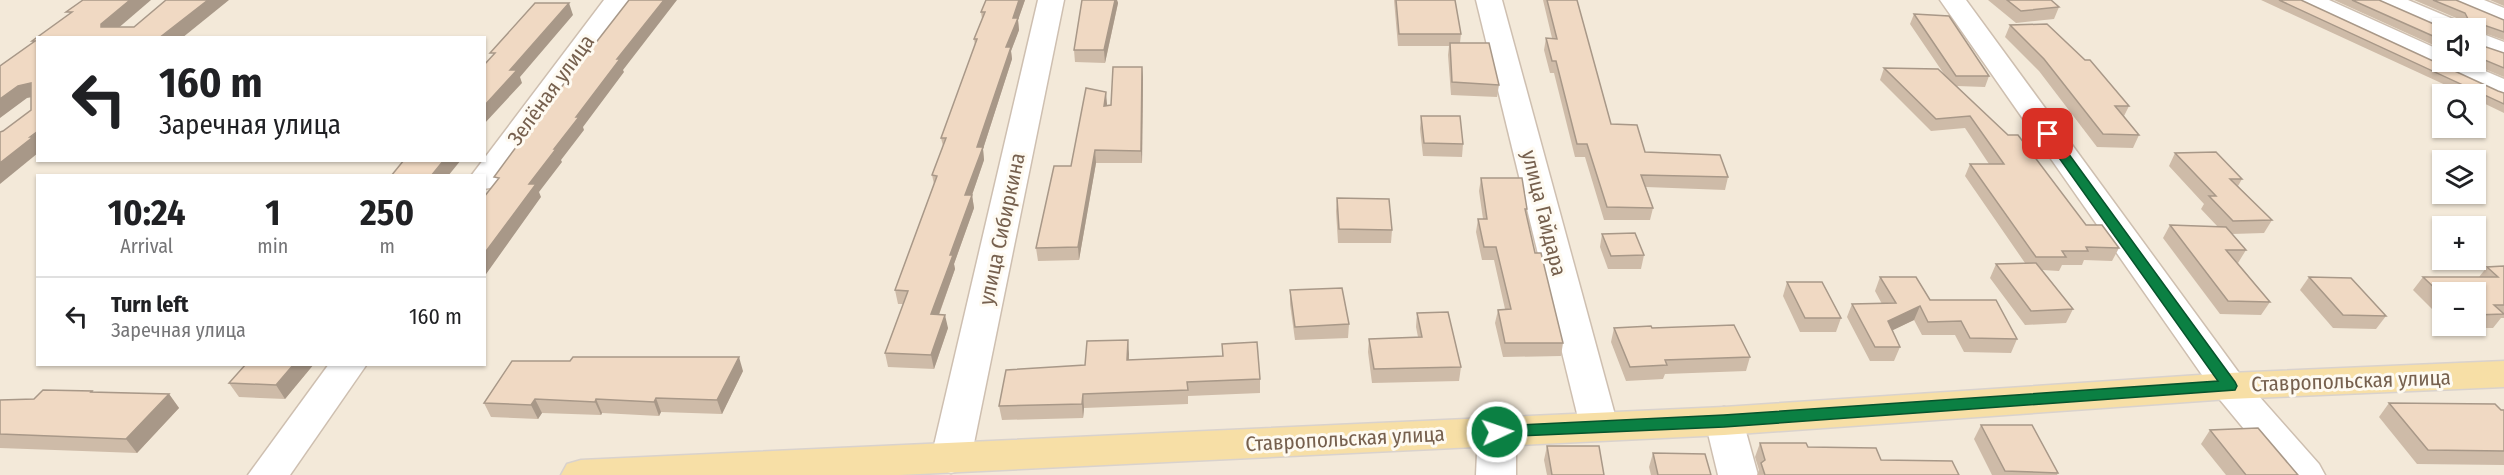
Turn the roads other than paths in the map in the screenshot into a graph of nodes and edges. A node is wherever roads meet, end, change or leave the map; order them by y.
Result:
1 (617, 0) edge
2 (1051, 0) edge
3 (1489, 0) edge
4 (1953, 0) edge
5 (2308, 0) edge
6 (2386, 0) edge
7 (2462, 0) edge
8 (2504, 18) edge
9 (2432, 20) edge
10 (2486, 44) edge
11 (2504, 52) edge
12 (2432, 57) edge
13 (2464, 72) edge
14 (2504, 90) edge
15 (486, 177) edge
16 (348, 366) edge
17 (2504, 374) edge
18 (2229, 386) junction
19 (1724, 421) junction
20 (1599, 426) junction
21 (1497, 432) junction
22 (951, 458) junction
23 (268, 475) edge
24 (581, 475) edge
25 (1496, 475) edge
26 (1738, 475) edge
27 (2305, 475) edge

1 - 15 street, Зелёная улица
2 - 22 street, улица Сибиркина
3 - 20 street, улица Гайдара
4 - 18 street
5 - 12 street
6 - 9 street
7 - 8 street
10 - 11 street
13 - 14 street
16 - 23 street
17 - 18 main road, Ставропольская улица
18 - 19 main road, Ставропольская улица
18 - 27 street
19 - 20 main road, Ставропольская улица
19 - 26 street
20 - 21 main road, Ставропольская улица
21 - 22 main road, Ставропольская улица
21 - 25 street
22 - 24 main road, Ставропольская улица

